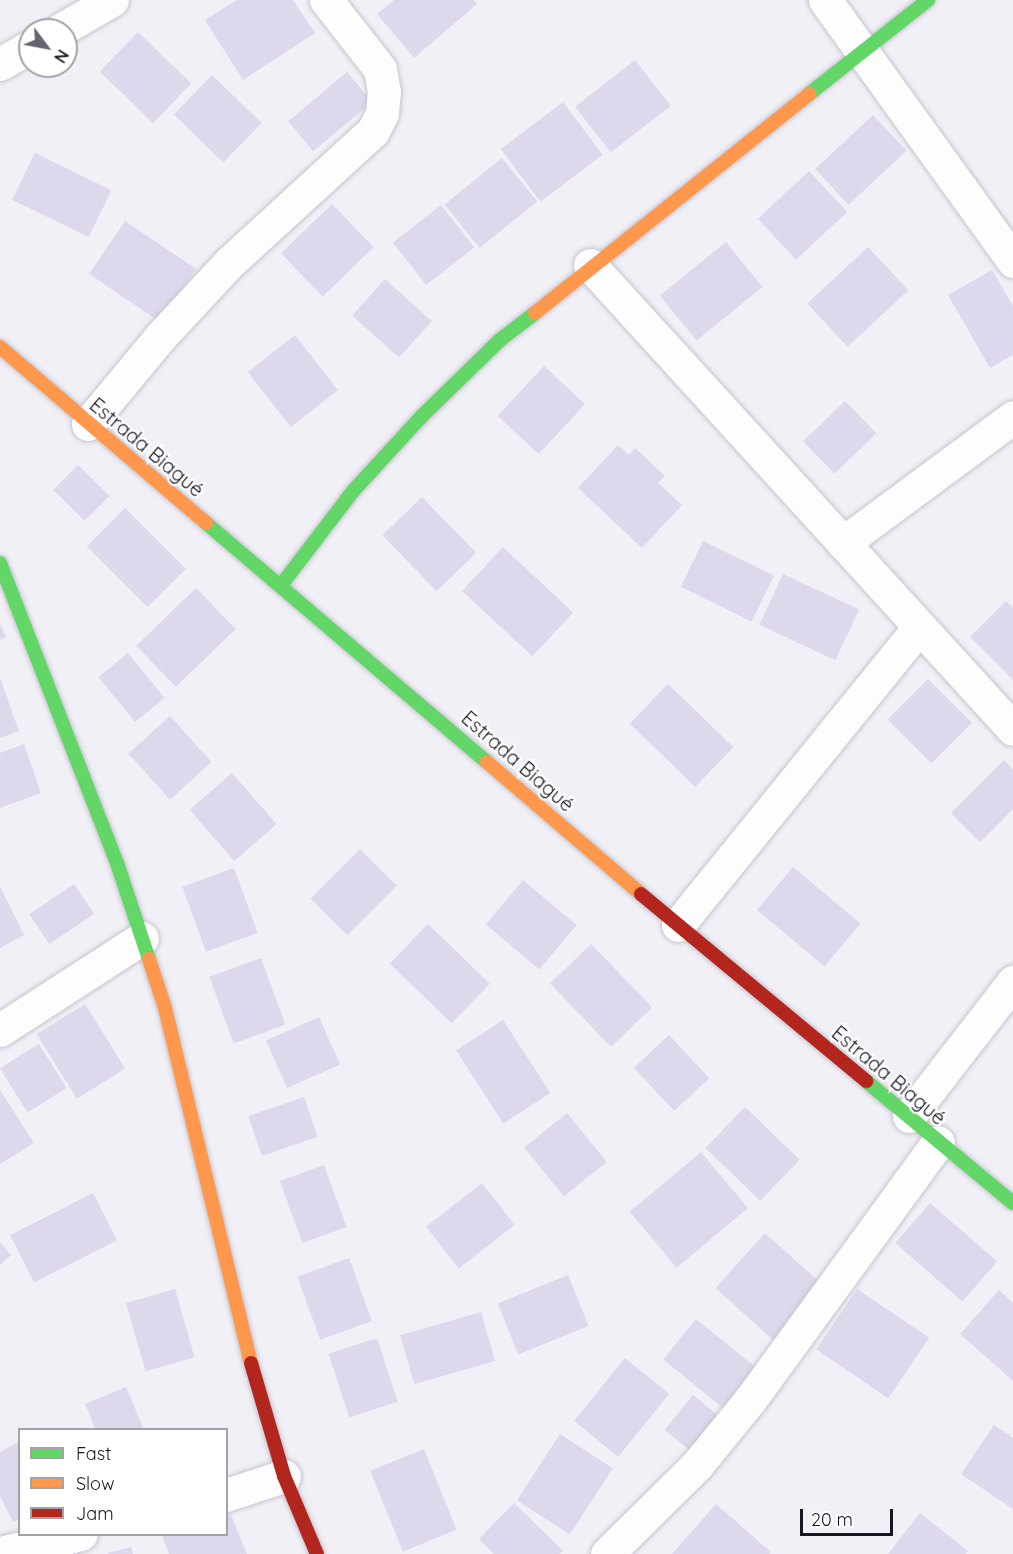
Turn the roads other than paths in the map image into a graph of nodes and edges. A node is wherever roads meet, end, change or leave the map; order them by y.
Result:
1 (112, 0) edge
2 (326, 0) edge
3 (825, 0) edge
4 (928, 0) edge
5 (78, 20) edge
6 (860, 52) junction
7 (18, 54) edge
8 (0, 64) edge
9 (1013, 261) edge
10 (590, 265) junction
11 (0, 347) edge
12 (1013, 417) edge
13 (88, 424) junction
14 (843, 543) junction
15 (0, 563) edge
16 (282, 584) junction
17 (919, 627) junction
18 (1013, 729) edge
19 (678, 925) junction
20 (142, 938) junction
21 (1013, 982) edge
22 (0, 1030) edge
23 (909, 1116) junction
24 (938, 1142) junction
25 (1013, 1203) edge
26 (284, 1476) junction
27 (228, 1494) edge
28 (72, 1536) edge
29 (0, 1553) edge
30 (317, 1554) edge
31 (607, 1554) edge

1 - 5 street
2 - 13 street
3 - 6 street
4 - 6 street
6 - 9 street
6 - 10 street
7 - 8 street
10 - 14 street
10 - 16 street
11 - 13 street, Estrada Biagué
12 - 14 street
13 - 16 street, Estrada Biagué
14 - 17 street
15 - 20 street
16 - 19 street, Estrada Biagué
17 - 18 street
17 - 19 street
19 - 23 street, Estrada Biagué
20 - 22 street
20 - 26 street
21 - 23 street
23 - 24 street, Estrada Biagué
24 - 25 street, Estrada Biagué
24 - 31 street
26 - 27 street
26 - 30 street
28 - 29 street

